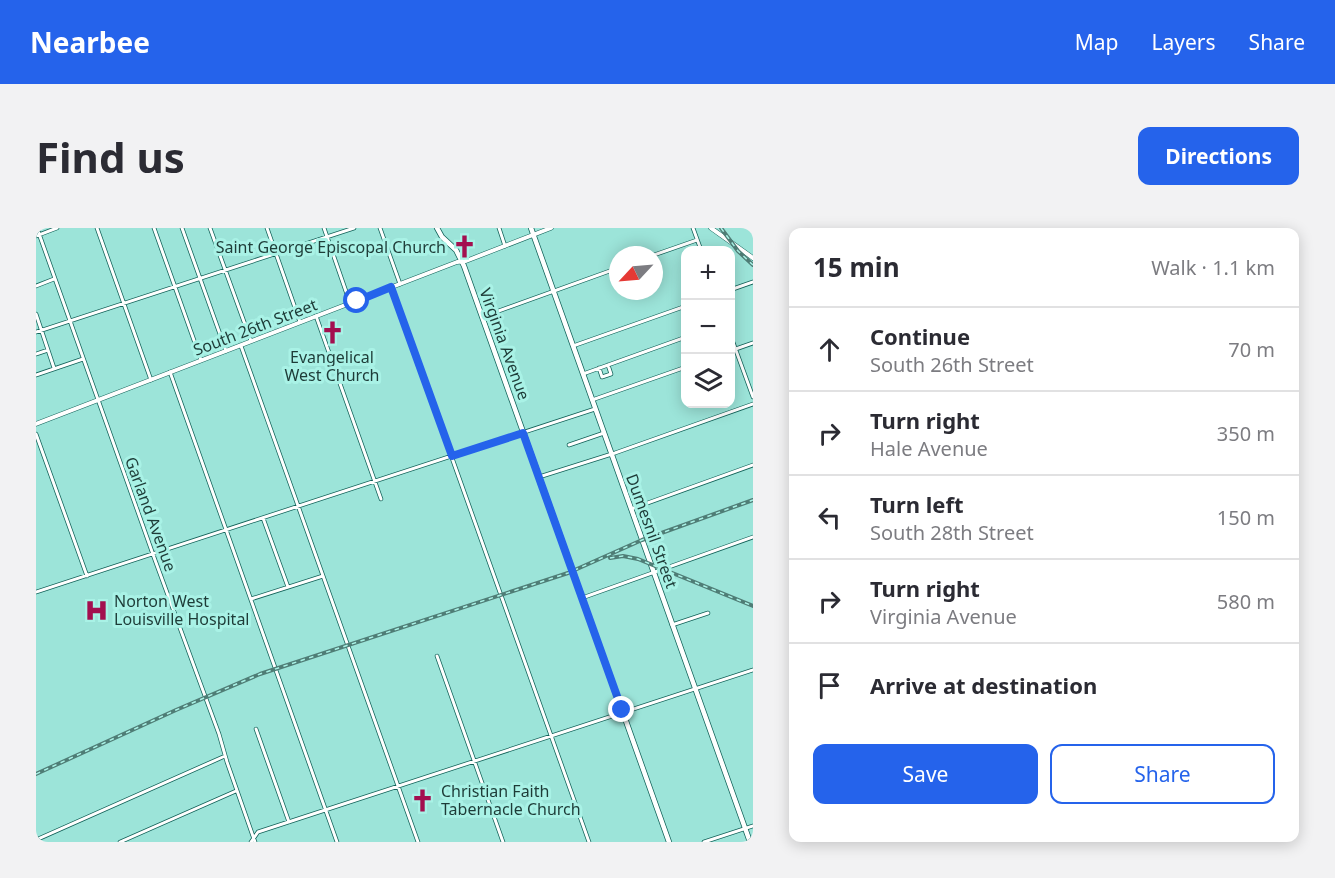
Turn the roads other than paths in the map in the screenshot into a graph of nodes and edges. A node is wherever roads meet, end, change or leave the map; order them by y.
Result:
1 (36, 228) edge
2 (57, 228) edge
3 (97, 228) edge
4 (154, 228) edge
5 (182, 228) edge
6 (210, 228) edge
7 (267, 228) edge
8 (324, 228) edge
9 (354, 228) edge
10 (380, 228) edge
11 (437, 228) edge
12 (499, 228) edge
13 (531, 228) edge
14 (551, 228) edge
15 (693, 228) edge
16 (711, 228) edge
17 (37, 235) edge
18 (533, 235) junction
19 (327, 237) junction
20 (697, 240) junction
21 (506, 246) junction
22 (699, 246) edge
23 (663, 252) edge
24 (276, 254) junction
25 (753, 258) edge
26 (462, 261) junction
27 (225, 270) junction
28 (609, 271) edge
29 (200, 278) junction
30 (55, 279) junction
31 (753, 282) edge
32 (400, 284) junction
33 (36, 286) edge
34 (175, 287) junction
35 (391, 287) junction
36 (735, 288) edge
37 (554, 291) junction
38 (124, 303) junction
39 (350, 303) junction
40 (681, 308) edge
41 (36, 314) edge
42 (316, 316) junction
43 (482, 317) junction
44 (70, 321) junction
45 (300, 322) junction
46 (41, 330) junction
47 (36, 332) edge
48 (681, 339) edge
49 (250, 341) junction
50 (753, 343) edge
51 (241, 346) junction
52 (573, 346) junction
53 (736, 349) joint
54 (48, 350) junction
55 (226, 351) junction
56 (36, 354) edge
57 (83, 358) junction
58 (201, 360) junction
59 (608, 364) junction
60 (54, 368) junction
61 (599, 368) junction
62 (681, 369) edge
63 (170, 372) junction
64 (583, 374) junction
65 (36, 375) edge
66 (151, 380) junction
67 (753, 397) edge
68 (98, 400) junction
69 (592, 400) junction
70 (753, 404) edge
71 (596, 409) junction
72 (36, 424) edge
73 (523, 433) junction
74 (604, 433) junction
75 (36, 434) edge
76 (569, 445) dead end
77 (611, 454) junction
78 (452, 456) junction
79 (753, 465) edge
80 (539, 477) junction
81 (375, 481) junction
82 (381, 499) dead end
83 (298, 506) junction
84 (631, 509) junction
85 (263, 518) junction
86 (226, 530) junction
87 (753, 537) edge
88 (153, 554) junction
89 (653, 572) junction
90 (87, 576) junction
91 (323, 576) junction
92 (288, 587) junction
93 (36, 592) edge
94 (582, 598) junction
95 (251, 599) junction
96 (708, 613) dead end
97 (672, 625) junction
98 (437, 656) dead end
99 (753, 670) edge
100 (695, 689) junction
101 (623, 712) junction
102 (256, 729) dead end
103 (550, 736) junction
104 (225, 756) junction
105 (474, 761) junction
106 (398, 786) junction
107 (237, 790) junction
108 (326, 810) junction
109 (289, 822) junction
110 (753, 826) edge
111 (745, 828) junction
112 (36, 840) edge
113 (254, 841) edge
114 (120, 842) edge
115 (337, 842) edge
116 (418, 842) edge
117 (503, 842) edge
118 (589, 842) edge
119 (669, 842) edge
120 (704, 842) edge
121 (750, 842) edge

1 - 17 street, Garland Avenue
2 - 17 street
3 - 38 street
4 - 34 street
5 - 29 street
6 - 27 street
7 - 24 street
8 - 19 street
9 - 19 street
10 - 32 street
11 - 26 main road, Virginia Avenue
12 - 21 street
13 - 18 main road, Dumesnil Street
14 - 18 street, South 26th Street
15 - 20 street
16 - 25 street
17 - 30 street, Garland Avenue
18 - 21 street, South 26th Street
18 - 37 main road, Dumesnil Street
19 - 24 street
19 - 39 street
20 - 22 street
20 - 23 street
21 - 26 street, South 26th Street
24 - 27 street
24 - 45 street
26 - 32 street, South 26th Street
26 - 43 main road, Virginia Avenue
27 - 29 street
27 - 49 street
28 - 37 street
29 - 34 street
29 - 55 street
30 - 33 street
30 - 44 street, Garland Avenue
31 - 36 street
32 - 35 street, South 26th Street
34 - 38 street
34 - 58 street
35 - 39 street, South 26th Street
35 - 78 street
37 - 43 street
37 - 52 main road, Dumesnil Street
38 - 44 street
38 - 66 street
39 - 42 street, South 26th Street
40 - 52 street
41 - 46 street
42 - 45 street, South 26th Street
42 - 81 street
43 - 73 main road, Virginia Avenue
44 - 46 street
44 - 57 street, Garland Avenue
45 - 49 street, South 26th Street
46 - 47 street
46 - 54 street
48 - 59 street
49 - 51 street, South 26th Street
50 - 53 street
51 - 55 street, South 26th Street
51 - 83 street
52 - 64 main road, Dumesnil Street
53 - 67 street
54 - 56 street
54 - 60 street
55 - 58 street, South 26th Street
57 - 60 street
57 - 68 street, Garland Avenue
58 - 63 street, South 26th Street
59 - 61 street
59 - 61 street
60 - 65 street
61 - 64 street
62 - 69 street
63 - 66 street, South 26th Street
63 - 86 street
64 - 69 main road, Dumesnil Street
66 - 68 street, South 26th Street
68 - 72 street, South 26th Street
68 - 88 street, Garland Avenue
69 - 71 main road, Dumesnil Street
70 - 77 street
71 - 73 street
71 - 74 main road, Dumesnil Street
73 - 78 street
73 - 80 main road, Virginia Avenue
74 - 76 street
74 - 77 main road, Dumesnil Street
75 - 90 street
77 - 80 street
77 - 84 main road, Dumesnil Street
78 - 81 street
78 - 103 street
79 - 84 street
80 - 94 main road, Virginia Avenue
81 - 82 street
81 - 83 street
83 - 85 street
83 - 91 street
84 - 89 main road, Dumesnil Street
85 - 86 street
85 - 92 street
86 - 88 street
86 - 95 street
87 - 89 street
88 - 90 street
88 - 104 street, Garland Avenue
89 - 94 street
89 - 97 main road, Dumesnil Street
90 - 93 street
91 - 92 street
91 - 106 street
92 - 95 street
94 - 101 main road, Virginia Avenue
95 - 108 street
96 - 97 street
97 - 100 main road, Dumesnil Street
98 - 105 street
99 - 100 street
100 - 101 street
100 - 111 main road, Dumesnil Street
101 - 103 street
101 - 119 main road, Virginia Avenue
102 - 109 street
103 - 105 street
103 - 118 street
104 - 107 street, Garland Avenue
104 - 112 street
105 - 106 street
105 - 117 street
106 - 108 street
106 - 116 street
107 - 113 street, Garland Avenue
107 - 114 street
108 - 109 street
108 - 115 street
109 - 113 street
110 - 111 street
111 - 120 street
111 - 121 main road, Dumesnil Street

